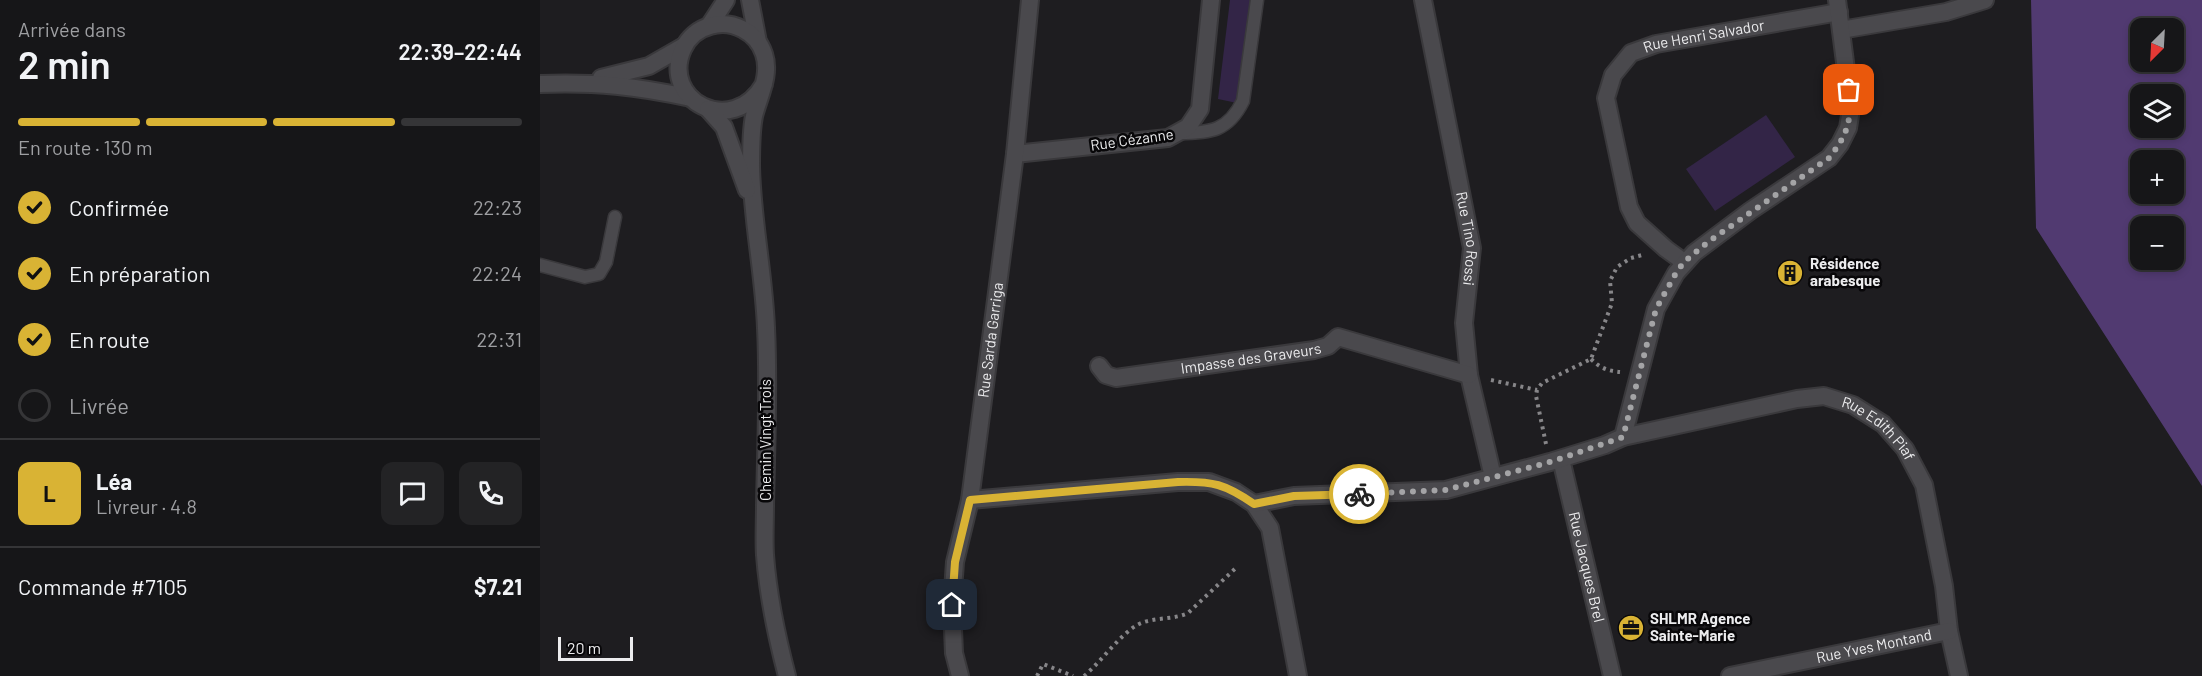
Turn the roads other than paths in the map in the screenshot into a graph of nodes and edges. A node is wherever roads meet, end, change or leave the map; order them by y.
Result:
1 (726, 0) edge
2 (750, 0) edge
3 (1030, 0) edge
4 (1211, 0) edge
5 (1257, 0) edge
6 (1423, 0) edge
7 (1985, 0) edge
8 (1838, 6) edge
9 (709, 26) junction
10 (1841, 30) junction
11 (758, 42) junction
12 (684, 46) junction
13 (583, 82) junction
14 (540, 84) edge
15 (764, 84) junction
16 (691, 98) junction
17 (708, 110) junction
18 (1179, 133) junction
19 (1015, 154) junction
20 (752, 202) junction
21 (615, 217) dead end
22 (1684, 262) junction
23 (540, 265) edge
24 (1099, 366) dead end
25 (1469, 375) junction
26 (1623, 437) junction
27 (1556, 460) junction
28 (1492, 477) junction
29 (970, 500) junction
30 (1254, 504) junction
31 (1949, 631) junction
32 (787, 676) edge
33 (960, 676) edge
34 (1298, 676) edge
35 (1612, 676) edge
36 (1730, 676) edge
37 (1959, 676) edge

1 - 9 street
2 - 11 street, Chemin Vingt Trois
3 - 19 street, Rue Sarda Garriga
4 - 18 street, Rue Cézanne
5 - 18 lane
6 - 25 street, Rue Tino Rossi
7 - 10 street
8 - 10 street
8 - 22 street, Rue Henri Salvador
9 - 11 street
9 - 12 street
10 - 22 street
11 - 15 street, Chemin Vingt Trois
12 - 13 street
12 - 16 street
13 - 14 street
13 - 16 street
15 - 17 street
15 - 20 street, Chemin Vingt Trois
16 - 17 street, Chemin Vingt Trois
17 - 20 street, Chemin Vingt Trois
18 - 19 street, Rue Cézanne
19 - 29 street, Rue Sarda Garriga
20 - 32 street, Chemin Vingt Trois
21 - 23 lane
22 - 26 street
24 - 25 street, Impasse des Graveurs
25 - 28 street, Rue Tino Rossi
26 - 27 street, Rue Edith Piaf
26 - 31 street, Rue Edith Piaf
27 - 28 street, Rue Edith Piaf
27 - 35 street, Rue Jacques Brel
28 - 30 street, Rue Edith Piaf
29 - 30 street
29 - 33 street, Rue Sarda Garriga
30 - 34 street
31 - 36 street, Rue Yves Montand
31 - 37 street, Rue Edith Piaf

